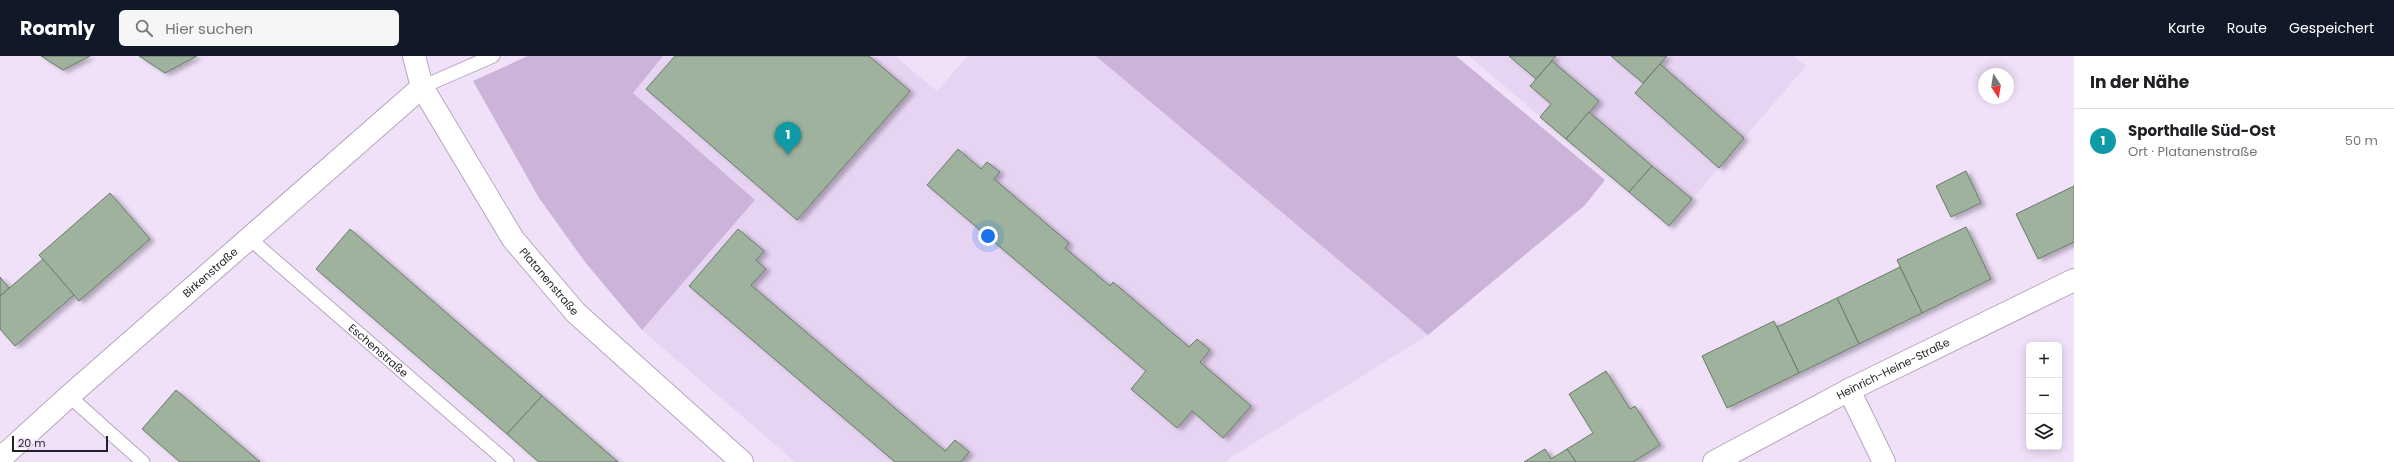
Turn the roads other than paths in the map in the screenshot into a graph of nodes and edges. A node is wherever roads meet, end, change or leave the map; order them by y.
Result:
1 (414, 56) edge
2 (493, 56) edge
3 (422, 88) junction
4 (250, 239) junction
5 (2074, 280) edge
6 (1849, 390) junction
7 (69, 396) junction
8 (0, 459) edge
9 (143, 462) edge
10 (506, 462) edge
11 (742, 462) edge
12 (1714, 462) edge
13 (1884, 462) edge

1 - 3 street, Platanenstraße
2 - 3 lane
3 - 4 street, Birkenstraße
3 - 11 street, Platanenstraße
4 - 7 street, Birkenstraße
4 - 10 lane, Eschenstraße
5 - 6 street, Heinrich-Heine-Straße
6 - 12 street, Heinrich-Heine-Straße
6 - 13 street
7 - 8 street, Birkenstraße
7 - 9 lane

